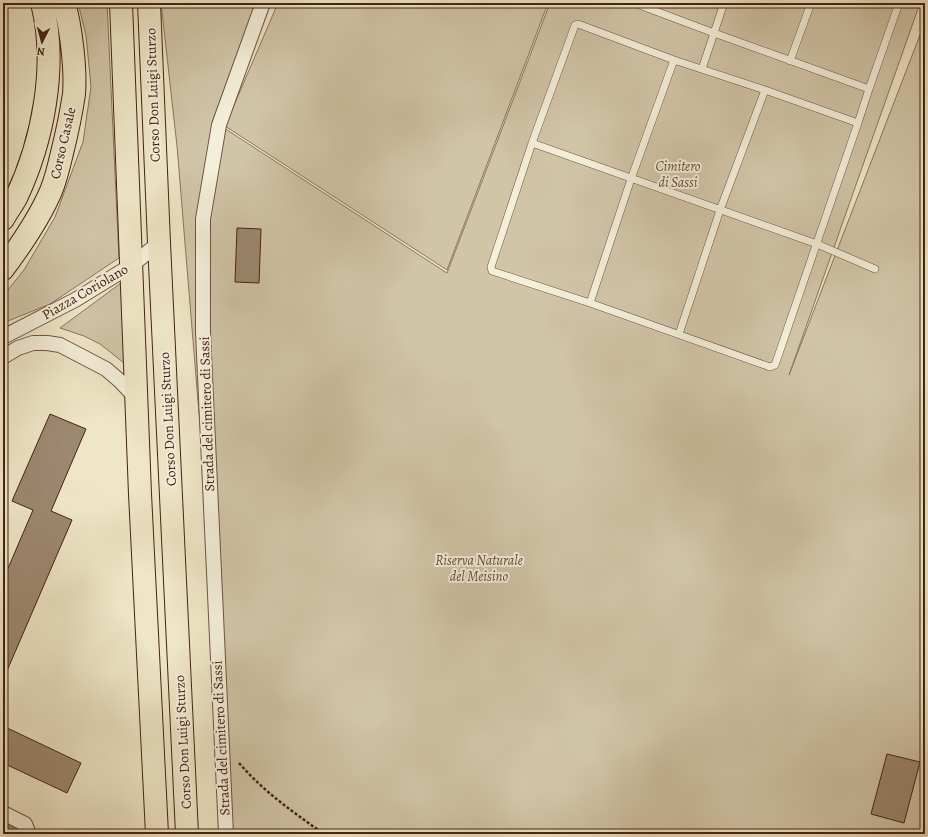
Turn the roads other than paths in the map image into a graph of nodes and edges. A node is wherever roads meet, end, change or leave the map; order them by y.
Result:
1 (121, 3) edge
2 (149, 3) edge
3 (263, 3) edge
4 (634, 3) edge
5 (724, 3) edge
6 (811, 3) edge
7 (899, 3) edge
8 (48, 4) edge
9 (714, 33) junction
10 (674, 60) junction
11 (790, 61) junction
12 (702, 69) junction
13 (869, 88) junction
14 (764, 90) junction
15 (858, 123) junction
16 (532, 143) junction
17 (631, 179) junction
18 (720, 210) junction
19 (3, 219) edge
20 (159, 242) junction
21 (817, 244) junction
22 (132, 265) junction
23 (3, 269) edge
24 (875, 269) dead end
25 (590, 303) junction
26 (679, 334) junction
27 (4, 339) edge
28 (33, 343) junction
29 (3, 357) edge
30 (138, 400) junction
31 (3, 813) edge
32 (29, 834) edge
33 (157, 834) edge
34 (187, 834) edge
35 (226, 834) edge

1 - 22 main road, Corso Don Luigi Sturzo
2 - 20 main road, Corso Don Luigi Sturzo
3 - 35 street, Strada del cimitero di Sassi
4 - 9 lane
5 - 9 lane
6 - 11 lane
7 - 13 lane
8 - 19 main road, Corso Casale
8 - 23 main road, Corso Casale
9 - 11 lane
9 - 12 lane
10 - 12 lane
10 - 16 lane
10 - 17 lane
11 - 13 lane
12 - 14 lane
13 - 15 lane
14 - 15 lane
14 - 18 lane
15 - 21 lane
16 - 17 lane
16 - 25 lane
17 - 18 lane
17 - 25 lane
18 - 21 lane
18 - 26 lane
20 - 22 street, Piazza Coriolano
20 - 34 main road, Corso Don Luigi Sturzo
21 - 24 lane
21 - 26 lane
22 - 27 street, Piazza Coriolano
22 - 30 main road, Corso Don Luigi Sturzo
25 - 26 lane
27 - 28 street, Piazza Coriolano
28 - 29 street
28 - 30 street
30 - 33 main road, Corso Don Luigi Sturzo
31 - 32 street

